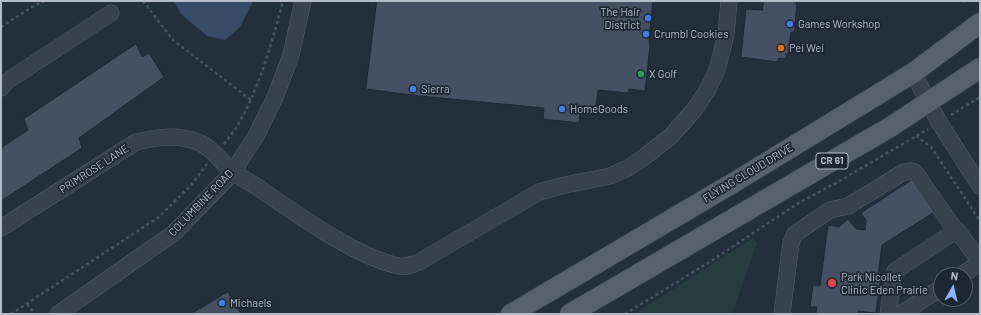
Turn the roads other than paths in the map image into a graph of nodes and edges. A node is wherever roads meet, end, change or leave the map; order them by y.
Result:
1 (303, 1) edge
2 (729, 1) edge
3 (111, 13) dead end
4 (980, 16) edge
5 (980, 23) edge
6 (956, 41) junction
7 (980, 68) edge
8 (913, 73) junction
9 (1, 88) edge
10 (929, 102) junction
11 (232, 172) junction
12 (980, 186) edge
13 (1, 228) edge
14 (957, 230) junction
15 (980, 262) edge
16 (933, 293) edge
17 (58, 314) edge
18 (510, 314) edge
19 (570, 314) edge
20 (782, 314) edge
21 (888, 314) edge
22 (901, 314) edge

1 - 11 street, COLUMBINE ROAD
2 - 11 street, PRIMROSE LANE
3 - 9 street
4 - 6 main road
5 - 6 main road, FLYING CLOUD DRIVE
6 - 8 main road, FLYING CLOUD DRIVE
7 - 10 main road, CR 61
8 - 10 street
8 - 18 main road, FLYING CLOUD DRIVE
10 - 12 street
10 - 19 main road, CR 61
11 - 13 street, PRIMROSE LANE
11 - 17 street, COLUMBINE ROAD
14 - 15 street
14 - 20 street
14 - 21 street
16 - 22 street

